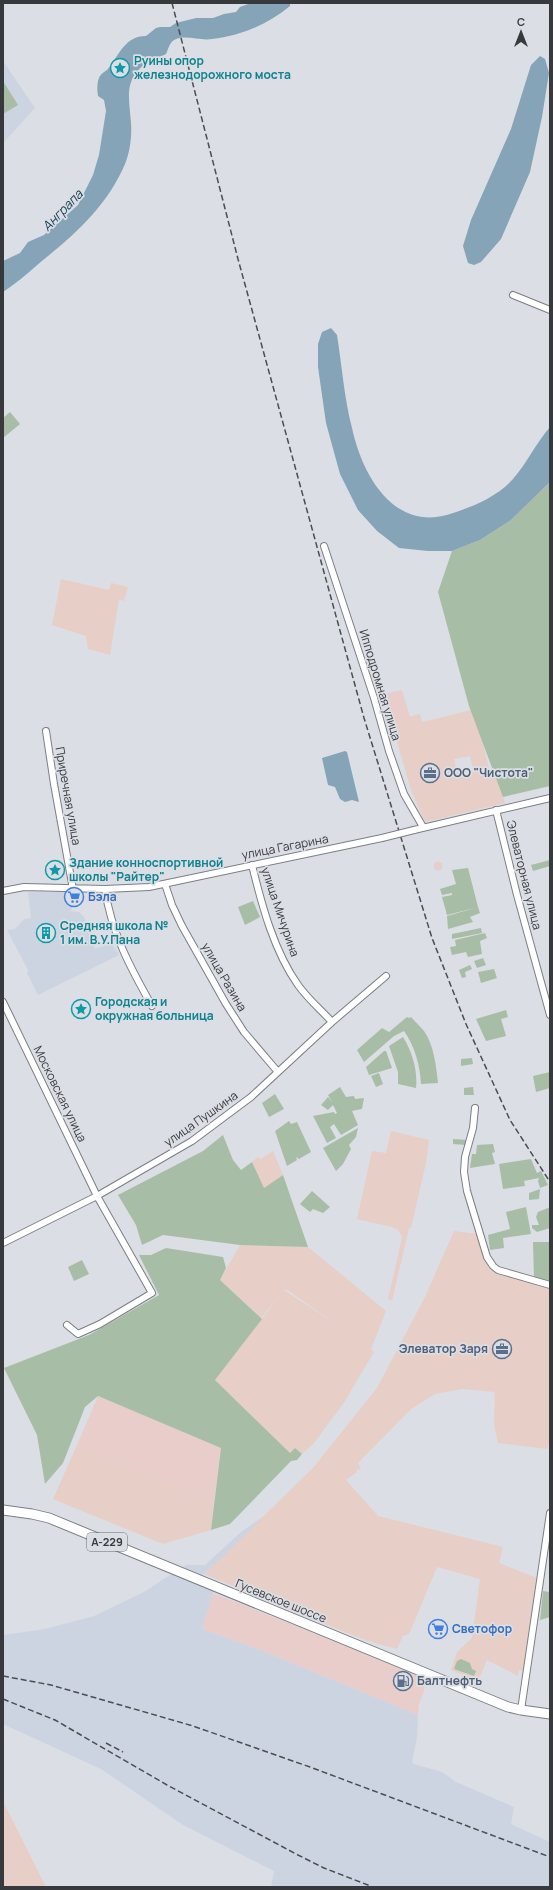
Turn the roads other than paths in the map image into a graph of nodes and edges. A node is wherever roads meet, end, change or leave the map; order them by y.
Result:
1 (514, 295) dead end
2 (550, 310) edge
3 (324, 546) dead end
4 (46, 731) dead end
5 (550, 798) edge
6 (496, 810) junction
7 (423, 827) junction
8 (252, 865) junction
9 (165, 884) junction
10 (73, 889) junction
11 (105, 890) junction
12 (3, 891) edge
13 (386, 976) dead end
14 (3, 1002) edge
15 (152, 1006) dead end
16 (550, 1015) edge
17 (332, 1022) junction
18 (278, 1072) junction
19 (475, 1108) dead end
20 (97, 1196) junction
21 (3, 1243) edge
22 (550, 1284) edge
23 (67, 1325) dead end
24 (3, 1510) edge
25 (550, 1513) edge
26 (521, 1710) junction
27 (550, 1714) edge

1 - 2 street
3 - 7 street, Ипподромная улица
4 - 10 street, Приречная улица
5 - 6 street
6 - 7 street
6 - 16 street, Элеваторная улица
7 - 8 street, улица Гагарина, bridge
8 - 9 street, улица Гагарина
8 - 17 street, улица Мичурина
9 - 11 street, улица Гагарина
9 - 18 street, улица Разина
10 - 11 street, улица Гагарина
10 - 12 street, улица Гагарина
11 - 15 street
13 - 17 street, улица Пушкина
14 - 20 street, Московская улица
17 - 18 street, улица Пушкина
18 - 20 street, улица Пушкина
19 - 22 street
20 - 21 street, улица Пушкина
20 - 23 street, Московская улица
24 - 26 highway, Гусевское шоссе / А-229
25 - 26 street
26 - 27 highway, Гусевское шоссе / А-229

